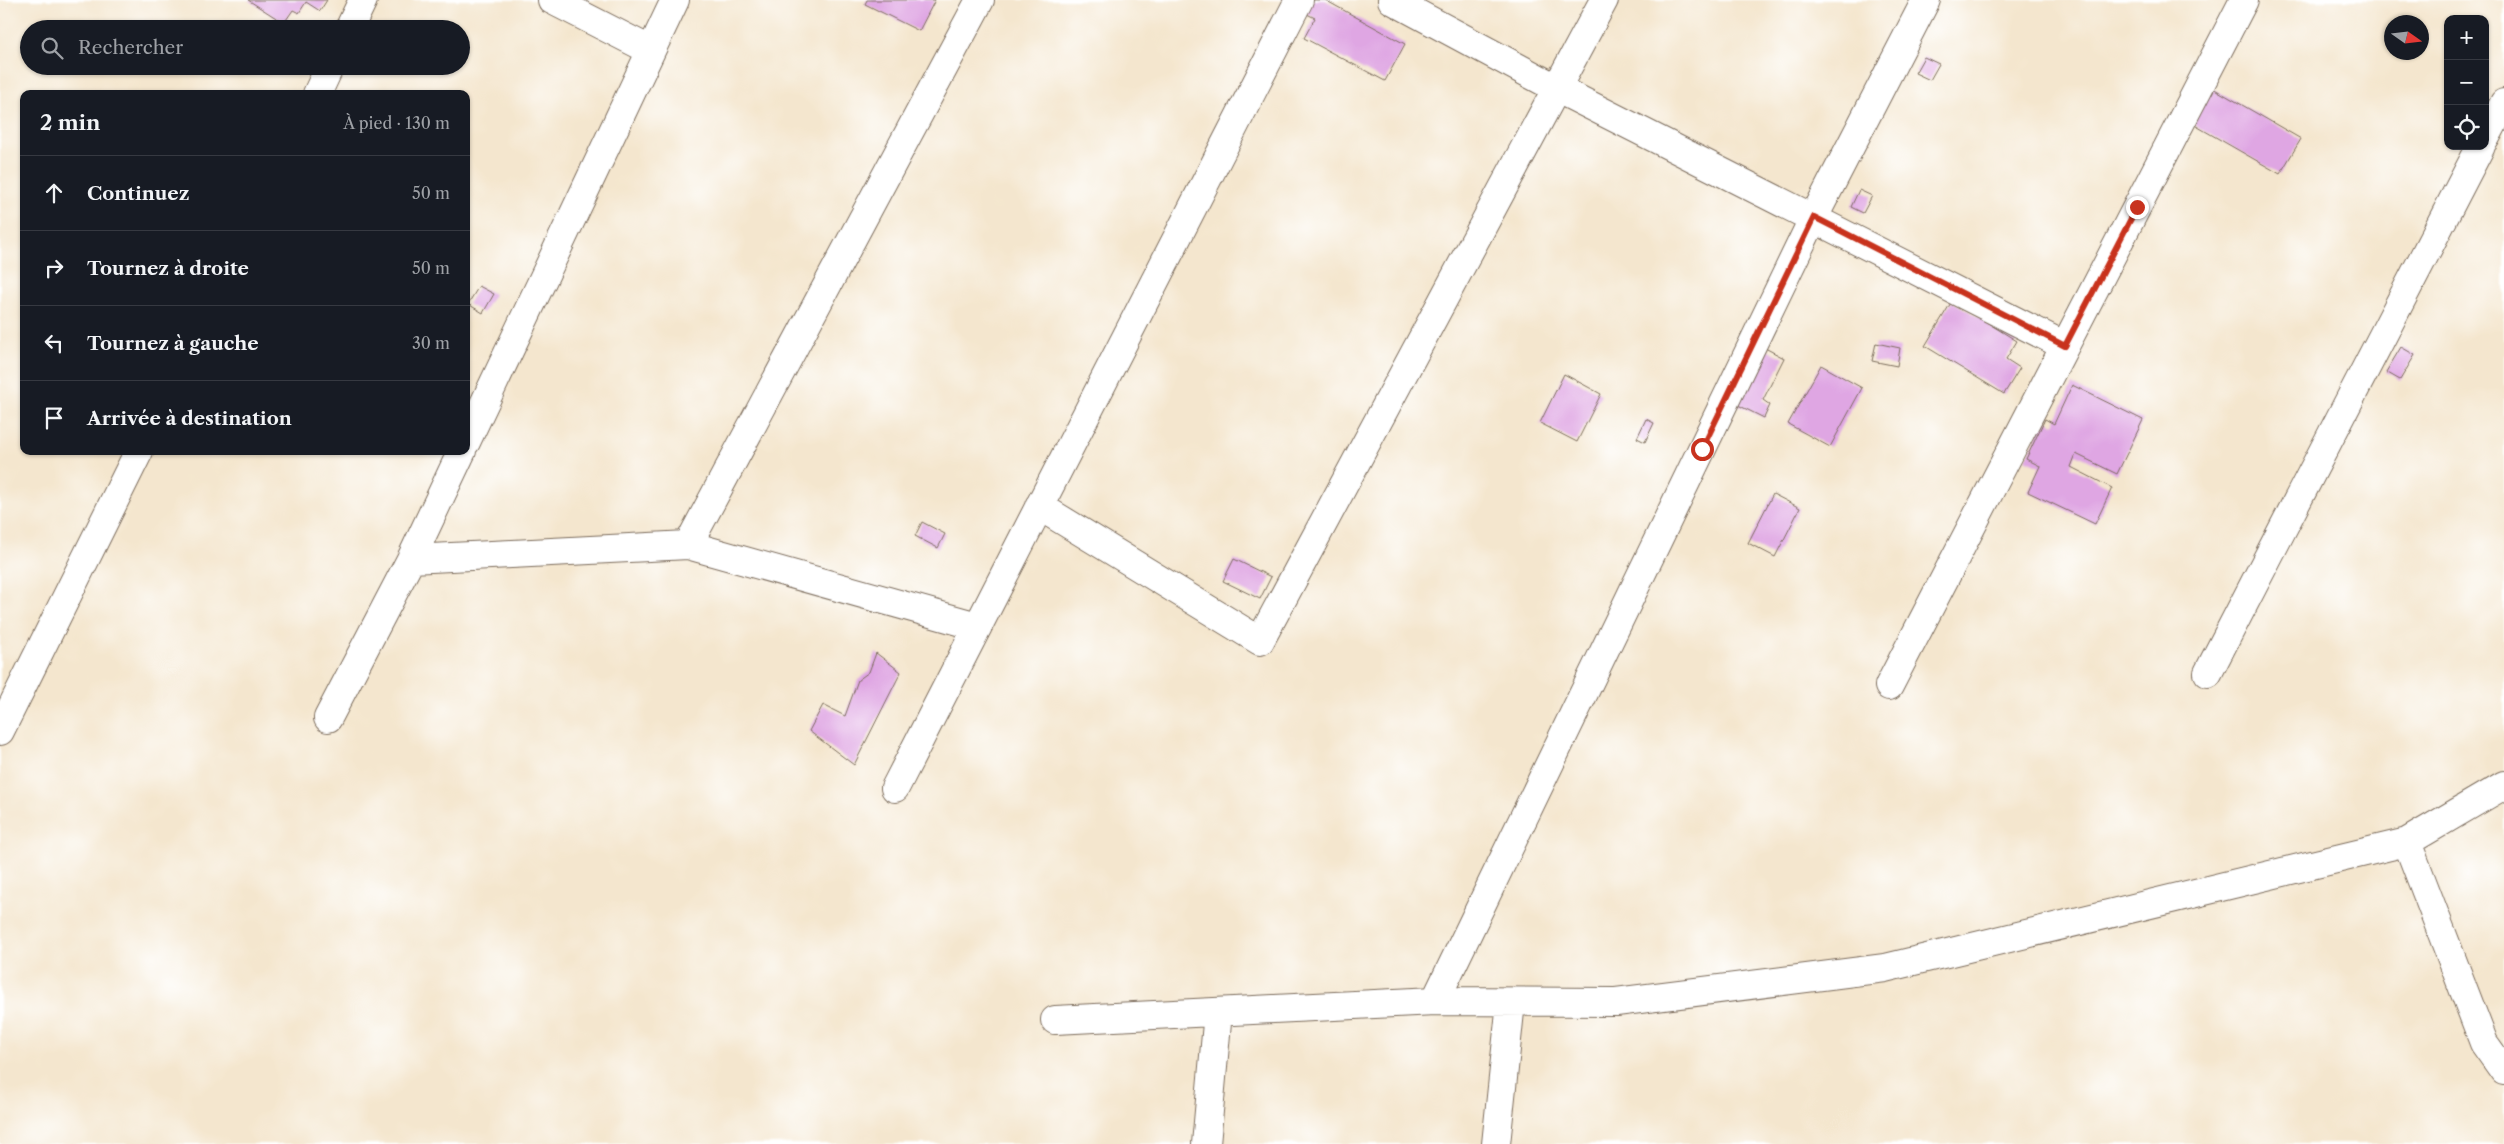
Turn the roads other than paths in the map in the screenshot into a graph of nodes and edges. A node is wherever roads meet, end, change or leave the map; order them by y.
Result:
1 (363, 0) edge
2 (552, 0) edge
3 (675, 0) edge
4 (980, 0) edge
5 (1299, 0) edge
6 (1392, 0) edge
7 (1604, 0) edge
8 (1926, 0) edge
9 (2244, 0) edge
10 (353, 20) edge
11 (650, 50) junction
12 (326, 75) edge
13 (1556, 88) junction
14 (318, 90) edge
15 (2504, 103) edge
16 (2489, 131) edge
17 (2479, 150) edge
18 (1814, 217) junction
19 (2065, 346) junction
20 (470, 433) edge
21 (137, 455) edge
22 (460, 455) edge
23 (1038, 506) junction
24 (688, 545) junction
25 (411, 559) junction
26 (977, 626) junction
27 (2208, 673) dead end
28 (1889, 686) dead end
29 (328, 718) dead end
30 (0, 731) edge
31 (2504, 785) edge
32 (895, 788) dead end
33 (2407, 842) junction
34 (1435, 1001) junction
35 (1511, 1002) junction
36 (1218, 1012) junction
37 (1055, 1020) dead end
38 (2504, 1072) edge
39 (1206, 1144) edge
40 (1496, 1144) edge

1 - 10 street
2 - 11 street
3 - 11 street
4 - 24 street
5 - 23 street
6 - 13 street
7 - 13 street
8 - 18 street
9 - 19 street
11 - 20 street
12 - 14 street
13 - 18 street
13 - 23 street
15 - 16 street
17 - 27 street
18 - 19 street
18 - 34 street
19 - 28 street
21 - 30 street
22 - 25 street
23 - 26 street
24 - 25 street
24 - 26 street
25 - 29 street
26 - 32 street
31 - 33 street
33 - 35 street
33 - 38 street
34 - 35 street
34 - 36 street
35 - 40 street
36 - 37 street
36 - 39 street

